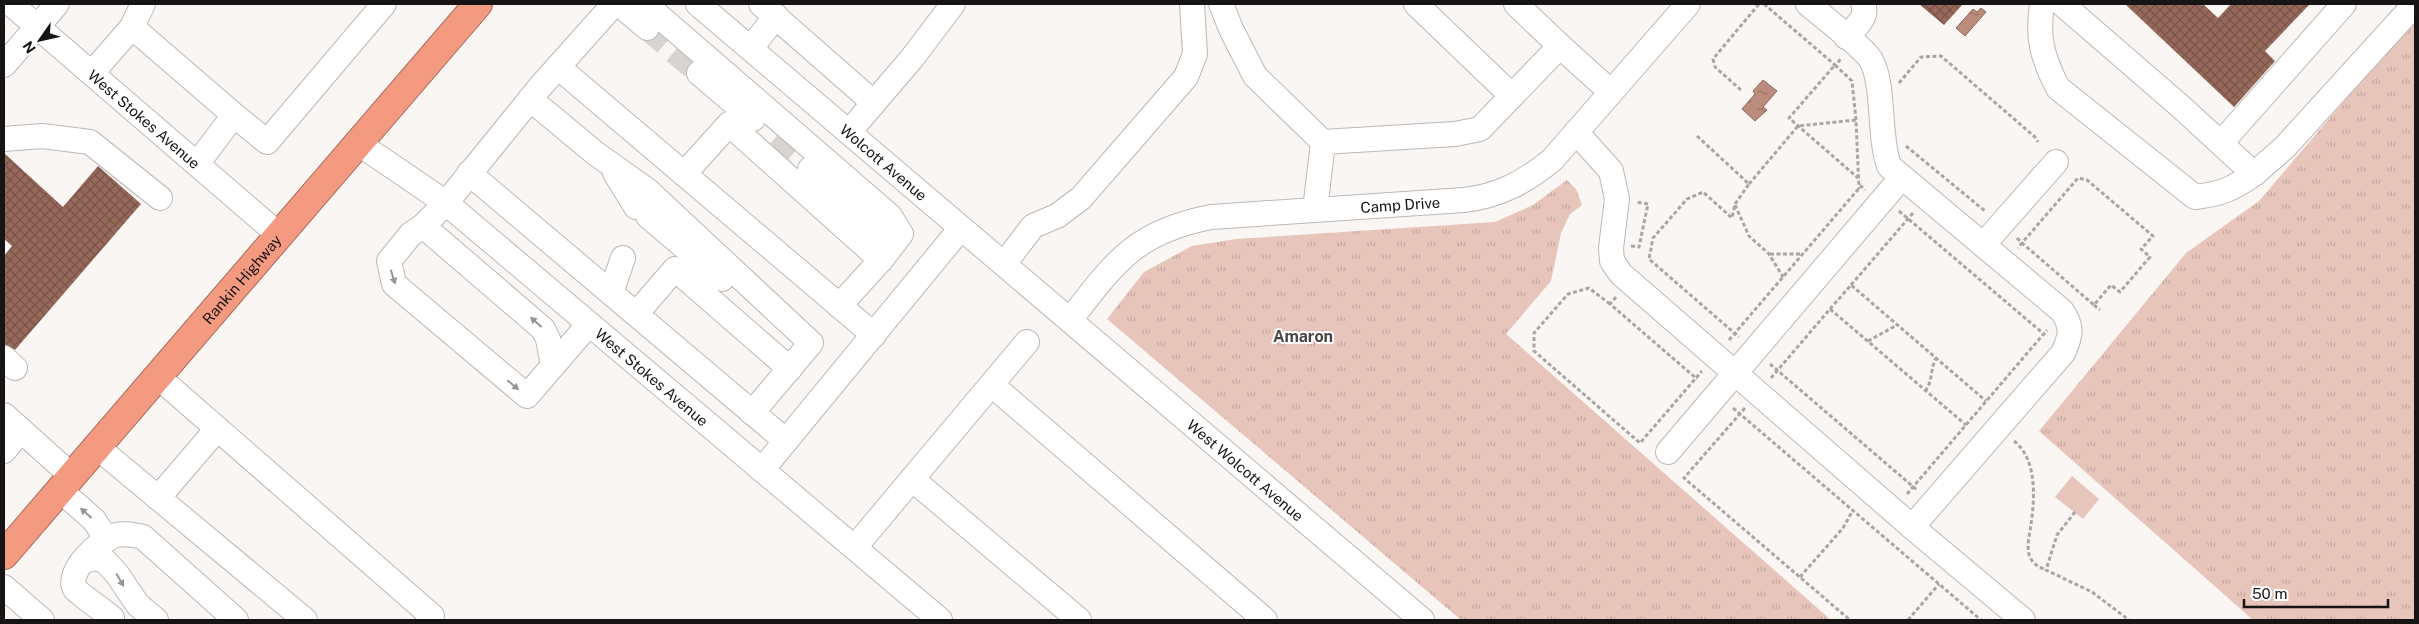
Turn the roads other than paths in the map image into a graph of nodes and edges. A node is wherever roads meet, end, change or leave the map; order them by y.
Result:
1 (11, 4) edge
2 (56, 4) edge
3 (144, 4) edge
4 (384, 4) edge
5 (478, 4) edge
6 (614, 4) edge
7 (619, 4) edge
8 (645, 4) edge
9 (698, 4) edge
10 (952, 4) edge
11 (1192, 4) edge
12 (1221, 4) edge
13 (1416, 4) edge
14 (1516, 4) edge
15 (1688, 4) edge
16 (1808, 4) edge
17 (1863, 4) edge
18 (2042, 4) edge
19 (2062, 4) edge
20 (2344, 4) edge
21 (2415, 4) edge
22 (768, 10) edge
23 (38, 27) junction
24 (132, 28) junction
25 (647, 28) tunnel mouth
26 (1846, 37) junction
27 (1560, 46) junction
28 (751, 48) junction
29 (4, 64) edge
30 (558, 67) junction
31 (92, 73) junction
32 (699, 73) tunnel mouth
33 (1611, 92) junction
34 (1512, 96) junction
35 (530, 99) junction
36 (874, 103) junction
37 (234, 114) junction
38 (849, 132) junction
39 (1576, 132) junction
40 (775, 138) tunnel mouth
41 (4, 139) edge
42 (1322, 142) junction
43 (358, 143) junction
44 (2221, 143) junction
45 (608, 162) junction
46 (2056, 162) dead end
47 (197, 164) junction
48 (810, 169) tunnel mouth
49 (469, 173) junction
50 (684, 174) junction
51 (2254, 174) junction
52 (1902, 177) junction
53 (160, 198) dead end
54 (446, 204) junction
55 (1315, 210) junction
56 (423, 226) junction
57 (961, 228) junction
58 (278, 234) junction
59 (1983, 245) junction
60 (888, 251) junction
61 (623, 258) dead end
62 (1004, 264) junction
63 (611, 293) junction
64 (758, 293) junction
65 (840, 306) junction
66 (636, 314) junction
67 (1070, 320) junction
68 (589, 324) junction
69 (874, 335) junction
70 (1027, 342) dead end
71 (553, 366) junction
72 (790, 369) junction
73 (1736, 373) junction
74 (157, 376) junction
75 (992, 385) junction
76 (752, 413) junction
77 (12, 423) edge
78 (217, 429) junction
79 (786, 442) junction
80 (97, 447) junction
81 (4, 451) edge
82 (1668, 452) dead end
83 (762, 470) junction
84 (912, 479) junction
85 (66, 483) junction
86 (158, 498) junction
87 (1912, 527) junction
88 (107, 540) junction
89 (855, 547) junction
90 (4, 555) edge
91 (82, 562) junction
92 (4, 587) edge
93 (112, 618) dead end
94 (42, 620) edge
95 (156, 620) edge
96 (236, 620) edge
97 (305, 620) edge
98 (428, 620) edge
99 (940, 620) edge
100 (1078, 620) edge
101 (1265, 620) edge
102 (1422, 620) edge
103 (2023, 620) edge

1 - 23 street, West Stokes Avenue
2 - 23 street
3 - 24 street
4 - 37 street
5 - 43 highway, Rankin Highway
6 - 30 street
7 - 25 street
8 - 60 street
9 - 28 street, Wolcott Avenue
10 - 36 street
11 - 62 street
12 - 42 street
13 - 34 street
14 - 27 street
15 - 33 street, Camp Drive
16 - 26 street
17 - 26 street
18 - 51 street
19 - 44 street
20 - 44 street
21 - 51 street
22 - 28 street
22 - 36 street
23 - 29 street
23 - 31 street, West Stokes Avenue
24 - 31 street
24 - 37 street
26 - 52 street
27 - 33 street
27 - 34 street
28 - 38 street, Wolcott Avenue
30 - 35 street
30 - 50 street
31 - 47 street, West Stokes Avenue
32 - 40 street
33 - 39 street, Camp Drive
34 - 42 street
35 - 45 street
35 - 49 street
36 - 38 street
37 - 47 street
38 - 57 street, Wolcott Avenue
39 - 55 street, Camp Drive
39 - 73 street
41 - 53 street
42 - 55 street
43 - 54 street, West Stokes Avenue
43 - 58 highway, Rankin Highway
44 - 51 street
45 - 64 street
45 - 64 street
46 - 59 street
47 - 58 street, West Stokes Avenue
48 - 60 street
49 - 54 street
49 - 63 street
50 - 60 street
50 - 65 street
52 - 59 street
52 - 73 street
54 - 56 street
54 - 68 street, West Stokes Avenue
55 - 67 street, Camp Drive
71 -> 56 street
56 -> 71 street
57 - 62 street, Wolcott Avenue
57 - 69 street
58 - 74 highway, Rankin Highway
59 - 87 street
60 - 65 street
61 - 63 street
62 - 67 street, Wolcott Avenue
63 - 66 street
64 - 72 street
65 - 69 street
66 - 72 street
66 - 76 street
67 - 102 street, West Wolcott Avenue
68 - 71 street
68 - 83 street, West Stokes Avenue
69 - 79 street
70 - 75 street
72 - 76 street
73 - 82 street
73 - 87 street
74 - 78 street
74 - 80 highway, Rankin Highway
75 - 84 street
75 - 101 street
76 - 79 street
77 - 81 street
77 - 85 street
78 - 86 street
78 - 98 street
79 - 83 street
80 - 85 highway, Rankin Highway
80 - 86 street
83 - 89 street, West Stokes Avenue
84 - 89 street
84 - 100 street
88 -> 85 street
85 - 90 highway, Rankin Highway
86 - 97 street
87 - 103 street
88 - 91 street
88 - 96 street
89 - 99 street, West Stokes Avenue
91 - 93 street
91 -> 95 street
92 - 94 street

